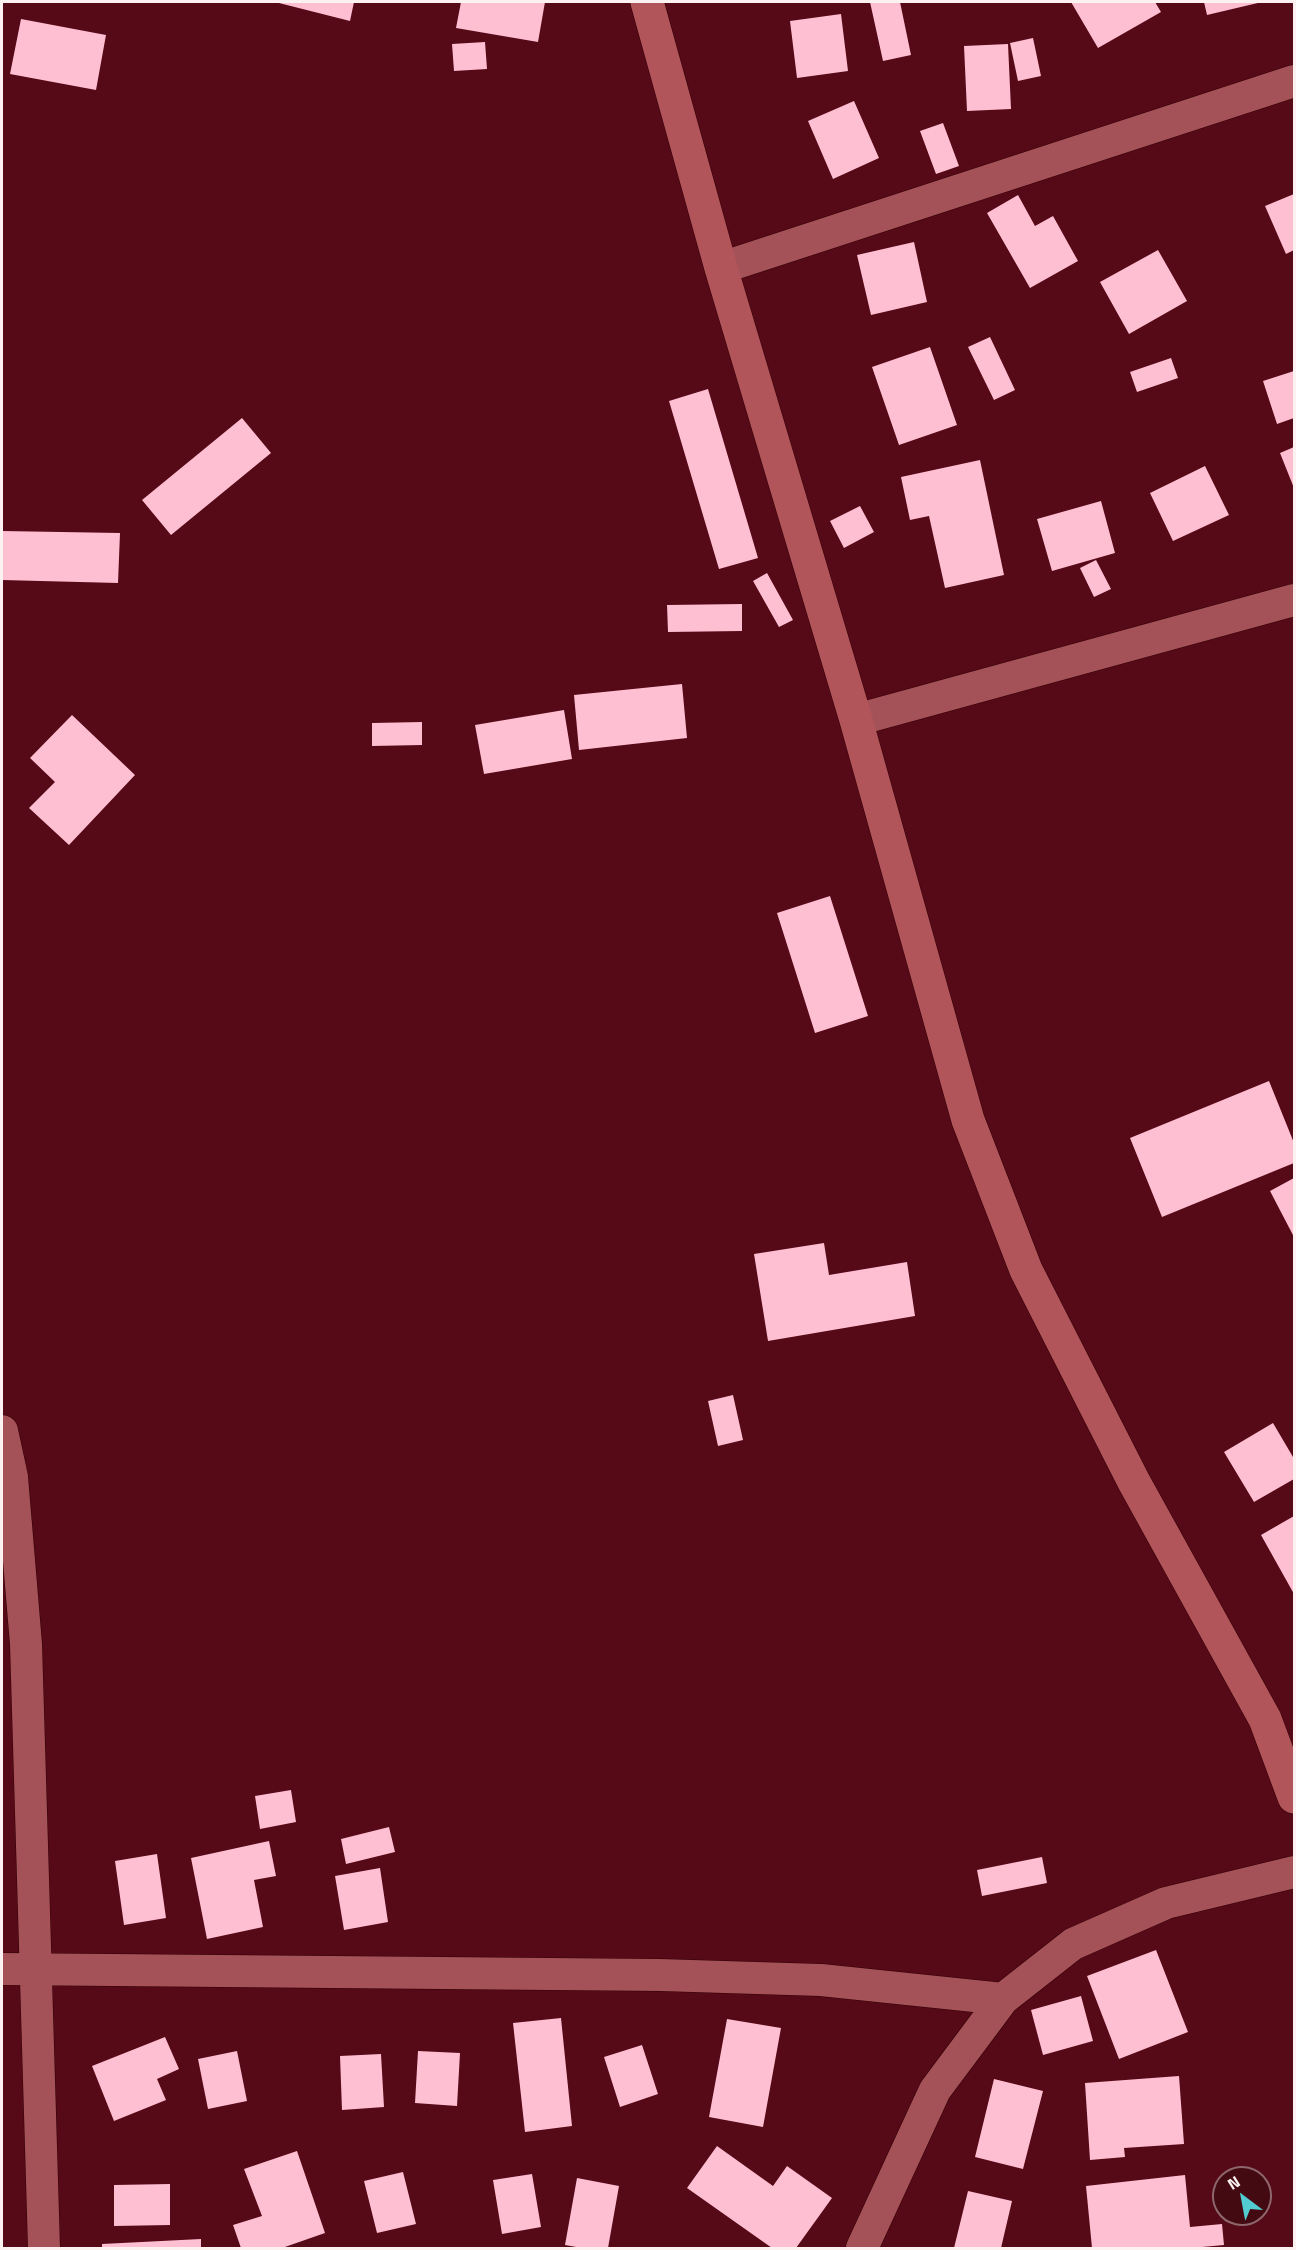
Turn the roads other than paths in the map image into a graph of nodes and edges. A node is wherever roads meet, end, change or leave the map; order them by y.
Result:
1 (647, 2) edge
2 (1294, 81) edge
3 (721, 268) junction
4 (1294, 600) edge
5 (856, 720) junction
6 (2, 1431) edge
7 (14, 1645) edge
8 (1294, 1797) edge
9 (1294, 1872) edge
10 (36, 1968) junction
11 (2, 1969) edge
12 (1003, 1999) junction
13 (44, 2248) edge
14 (862, 2248) edge

1 - 3 street
2 - 3 street
3 - 5 street
4 - 5 street
5 - 8 street
6 - 7 street
7 - 10 street
9 - 12 street
10 - 11 street
10 - 12 street
10 - 13 street
12 - 14 street

